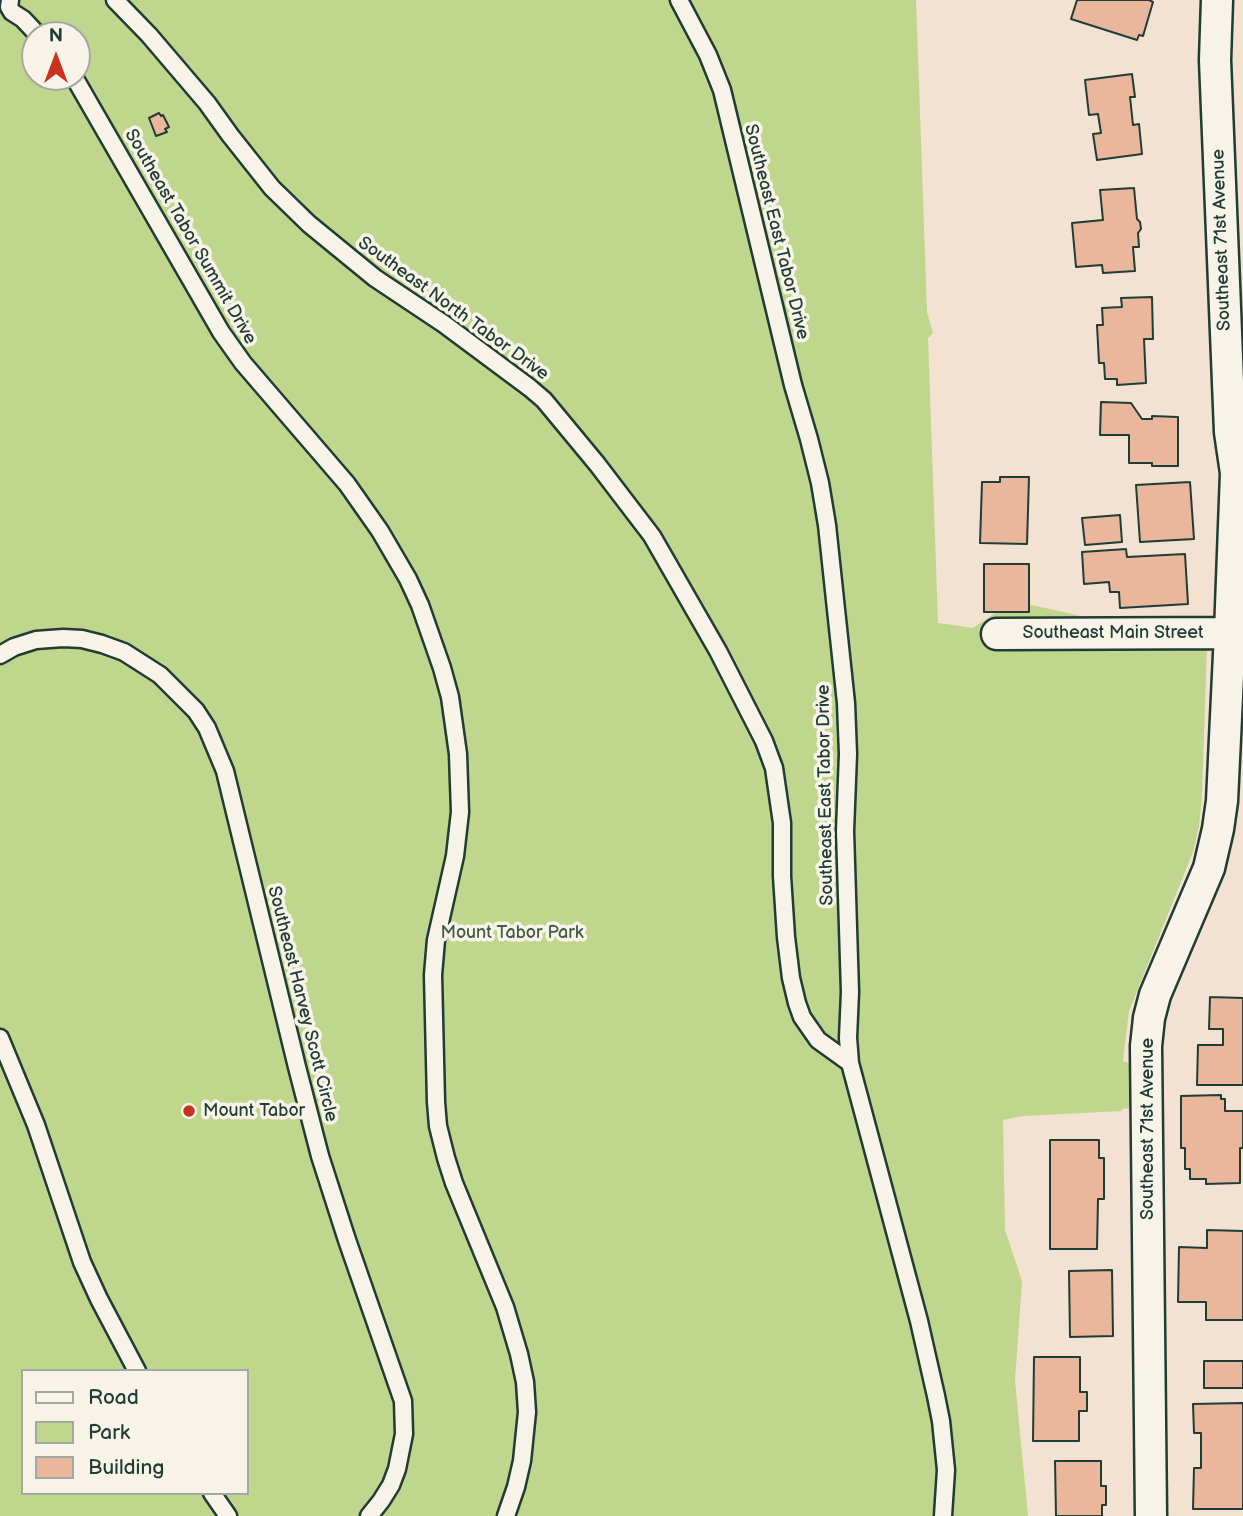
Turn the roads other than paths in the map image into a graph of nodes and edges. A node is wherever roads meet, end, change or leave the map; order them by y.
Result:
1 (10, 0) edge
2 (115, 0) edge
3 (679, 0) edge
4 (1217, 0) edge
5 (25, 21) edge
6 (82, 91) edge
7 (1240, 473) edge
8 (1230, 633) junction
9 (997, 634) dead end
10 (0, 655) edge
11 (0, 1038) edge
12 (850, 1063) junction
13 (136, 1369) edge
14 (213, 1495) edge
15 (228, 1516) edge
16 (369, 1516) edge
17 (506, 1516) edge
18 (943, 1516) edge
19 (1151, 1516) edge

1 - 5 lane
2 - 12 lane, Southeast North Tabor Drive
3 - 12 lane, Southeast East Tabor Drive
4 - 7 street, Southeast 71st Avenue
6 - 17 lane, Southeast Tabor Summit Drive
7 - 8 street, Southeast 71st Avenue
8 - 9 street, Southeast Main Street
8 - 19 street, Southeast 71st Avenue
10 - 16 lane, Southeast Harvey Scott Circle
11 - 13 lane
12 - 18 lane, Southeast East Tabor Drive
14 - 15 lane

